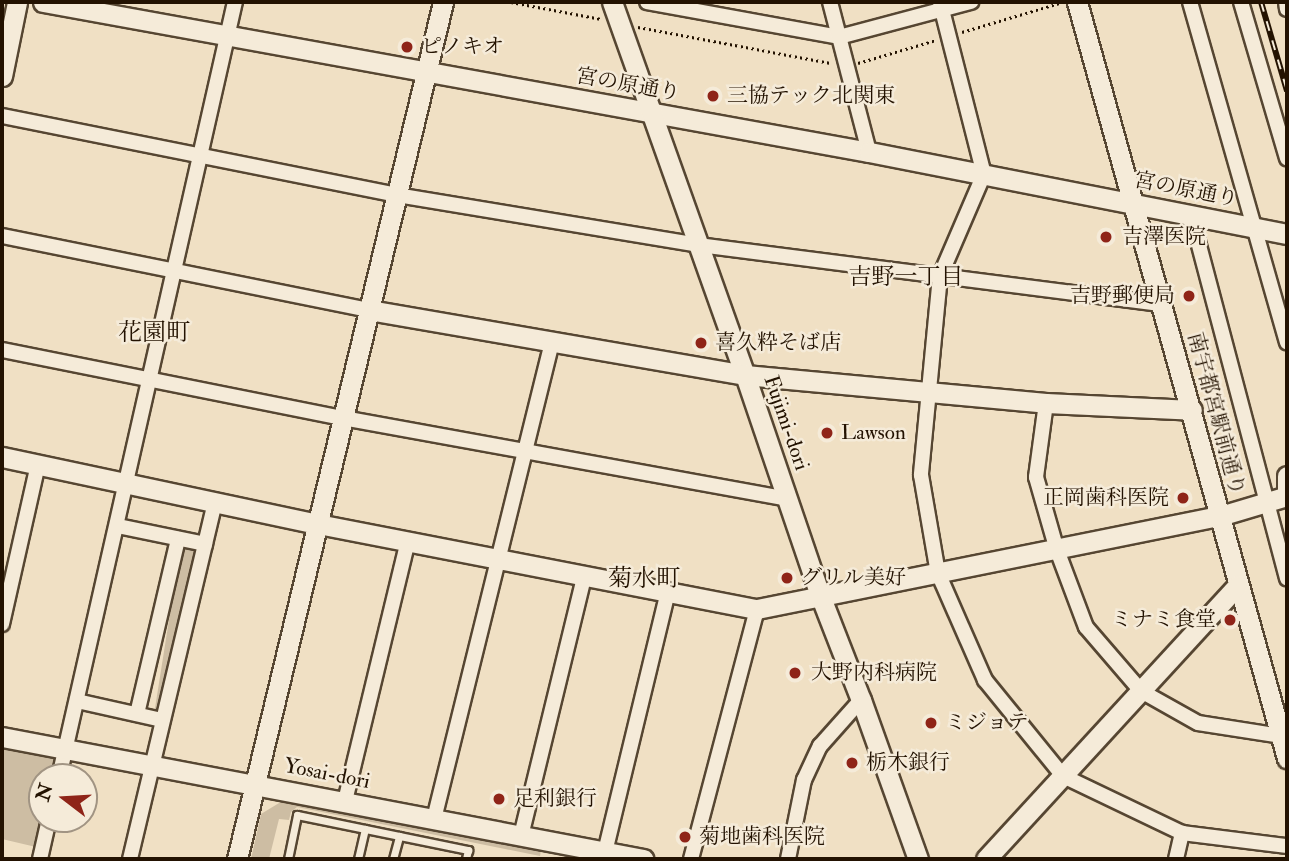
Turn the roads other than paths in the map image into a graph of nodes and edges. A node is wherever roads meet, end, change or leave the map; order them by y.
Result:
1 (17, 2) edge
2 (43, 2) edge
3 (235, 2) edge
4 (443, 2) edge
5 (612, 2) edge
6 (648, 2) edge
7 (725, 2) edge
8 (830, 2) edge
9 (971, 2) edge
10 (1077, 2) edge
11 (1190, 2) edge
12 (1241, 2) edge
13 (1286, 2) edge
14 (941, 6) edge
15 (1287, 9) edge
16 (729, 17) junction
17 (229, 35) junction
18 (839, 37) junction
19 (426, 72) junction
20 (2, 76) edge
21 (651, 112) junction
22 (2, 116) edge
23 (869, 152) junction
24 (200, 155) junction
25 (1287, 158) edge
26 (984, 174) junction
27 (397, 195) junction
28 (1134, 203) junction
29 (1191, 215) junction
30 (1256, 228) junction
31 (1287, 234) edge
32 (2, 236) edge
33 (699, 245) junction
34 (175, 271) junction
35 (940, 276) junction
36 (1161, 304) junction
37 (369, 310) junction
38 (552, 341) junction
39 (1287, 342) edge
40 (2, 350) edge
41 (745, 375) junction
42 (150, 381) junction
43 (928, 392) junction
44 (1046, 403) junction
45 (1192, 410) junction
46 (343, 418) junction
47 (523, 451) junction
48 (2, 457) edge
49 (38, 464) junction
50 (1287, 476) edge
51 (127, 483) junction
52 (1287, 489) edge
53 (1287, 496) edge
54 (788, 499) junction
55 (215, 502) junction
56 (1266, 503) junction
57 (1220, 516) junction
58 (318, 524) junction
59 (118, 526) junction
60 (178, 538) junction
61 (408, 541) junction
62 (205, 544) junction
63 (1057, 550) junction
64 (496, 558) junction
65 (939, 573) junction
66 (584, 577) junction
67 (1287, 579) edge
68 (1238, 584) junction
69 (668, 592) junction
70 (820, 595) junction
71 (757, 609) junction
72 (2, 624) edge
73 (1142, 691) junction
74 (861, 700) junction
75 (77, 701) junction
76 (136, 714) junction
77 (162, 720) junction
78 (1285, 736) edge
79 (2, 737) edge
80 (65, 748) junction
81 (1287, 758) edge
82 (62, 763) edge
83 (151, 764) junction
84 (1063, 776) junction
85 (255, 783) junction
86 (345, 801) junction
87 (434, 819) junction
88 (365, 829) junction
89 (46, 833) edge
90 (1182, 833) junction
91 (398, 836) junction
92 (521, 836) junction
93 (1287, 846) edge
94 (605, 852) junction
95 (40, 859) edge
96 (130, 859) edge
97 (237, 859) edge
98 (288, 859) edge
99 (358, 859) edge
100 (394, 859) edge
101 (466, 859) edge
102 (643, 859) edge
103 (691, 859) edge
104 (788, 859) edge
105 (918, 859) edge
106 (986, 859) edge
107 (1176, 859) edge

1 - 20 street
2 - 17 street, 宮の原通り
3 - 17 street
4 - 19 street
5 - 21 street, Fujimi-dori
6 - 16 street
7 - 16 street
8 - 18 street
9 - 14 street
10 - 28 street, 南宇都宮駅前通り
11 - 30 street
12 - 25 street
13 - 15 street
14 - 18 street
14 - 26 street
16 - 18 street
17 - 19 street, 宮の原通り
17 - 24 street
18 - 23 street
19 - 21 street, 宮の原通り
19 - 27 street
21 - 23 street, 宮の原通り
21 - 33 street, Fujimi-dori
22 - 24 street
23 - 26 street, 宮の原通り
24 - 27 street
24 - 34 street
26 - 28 street, 宮の原通り
26 - 35 street
27 - 33 street
27 - 37 street
28 - 29 street, 宮の原通り
28 - 36 street, 南宇都宮駅前通り
29 - 30 street, 宮の原通り
29 - 56 street
30 - 31 street, 宮の原通り
30 - 39 street
32 - 34 street
33 - 35 street
33 - 41 street, Fujimi-dori
34 - 37 street
34 - 42 street
35 - 36 street
35 - 43 street
36 - 45 street, 南宇都宮駅前通り
37 - 38 street
37 - 46 street
38 - 41 street
38 - 47 street
40 - 42 street
41 - 43 street
41 - 54 street, Fujimi-dori
42 - 46 street
42 - 51 street
43 - 44 street
43 - 65 street
44 - 45 street
44 - 63 street
45 - 57 street, 南宇都宮駅前通り
46 - 47 street
46 - 58 street
47 - 54 street
47 - 64 street
48 - 49 street
49 - 51 street
49 - 72 street
50 - 52 street
51 - 55 street
51 - 59 street
53 - 56 street
54 - 70 street, Fujimi-dori
55 - 58 street
55 - 62 street
56 - 57 street
56 - 67 street
57 - 63 street
57 - 68 street, 南宇都宮駅前通り
58 - 61 street
58 - 85 street
59 - 60 street
59 - 75 street
60 - 62 street
60 - 76 street
61 - 64 street
61 - 86 street
62 - 77 street
63 - 65 street
63 - 73 street
64 - 66 street
64 - 87 street
65 - 70 street
65 - 84 street
66 - 69 street
66 - 92 street
68 - 73 street
68 - 78 street, 南宇都宮駅前通り
69 - 71 street
69 - 94 street
70 - 71 street
70 - 74 street, Fujimi-dori
71 - 103 street
73 - 78 street
73 - 84 street
74 - 104 street
74 - 105 street, Fujimi-dori
75 - 76 street
75 - 80 street
76 - 77 street
77 - 83 street
78 - 81 street, 南宇都宮駅前通り
79 - 80 street, Yosai-dori
80 - 82 street
80 - 83 street, Yosai-dori
83 - 85 street, Yosai-dori
83 - 96 street
84 - 90 street
84 - 106 street
85 - 86 street, Yosai-dori
85 - 97 street
86 - 87 street, Yosai-dori
87 - 92 street, Yosai-dori
88 - 91 lane
88 - 98 lane
88 - 99 lane
89 - 95 street
90 - 93 street
90 - 107 street
91 - 100 lane
91 - 101 lane
92 - 94 street, Yosai-dori
94 - 102 street, Yosai-dori

